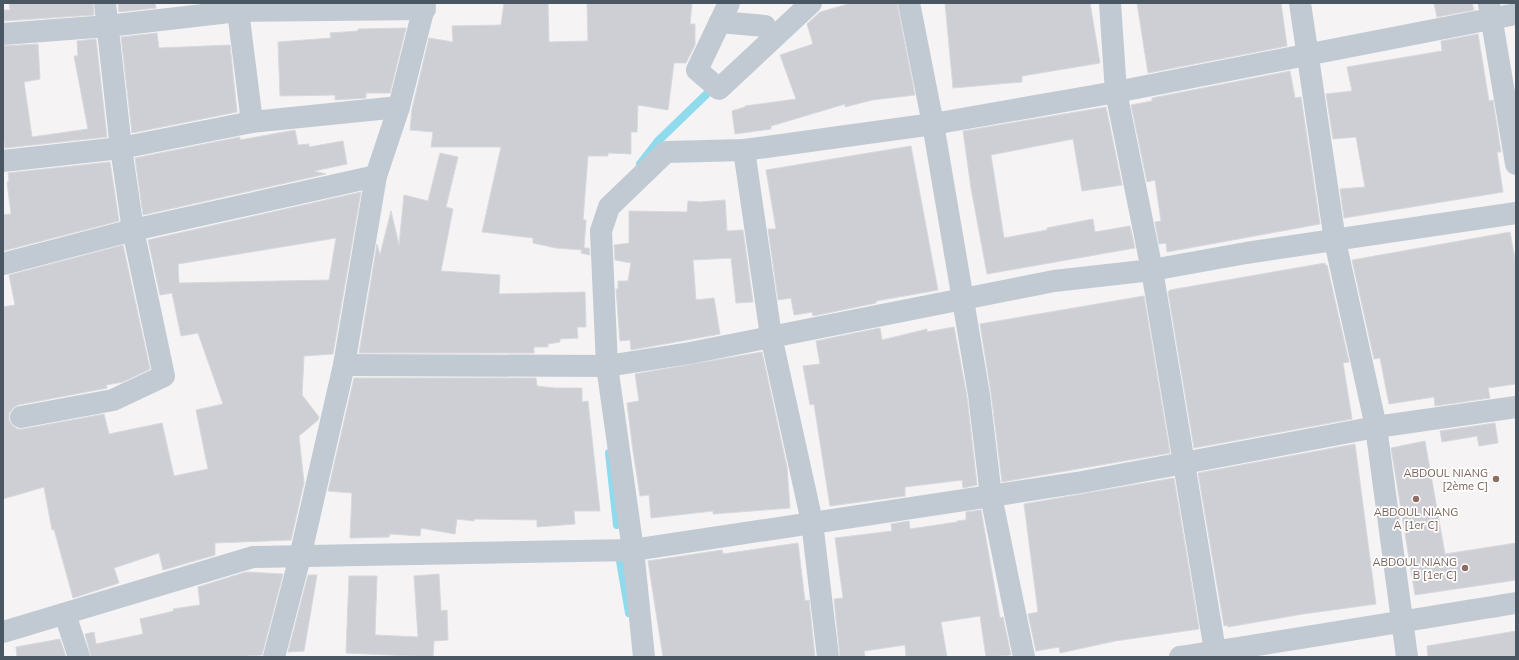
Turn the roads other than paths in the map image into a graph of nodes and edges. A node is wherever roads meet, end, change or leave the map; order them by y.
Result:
1 (105, 3) edge
2 (811, 3) edge
3 (909, 3) edge
4 (1110, 3) edge
5 (1300, 3) edge
6 (425, 6) edge
7 (237, 7) edge
8 (1490, 10) edge
9 (724, 12) edge
10 (1516, 14) edge
11 (108, 26) junction
12 (765, 26) dead end
13 (3, 34) edge
14 (1307, 54) junction
15 (1116, 92) junction
16 (399, 107) junction
17 (252, 122) junction
18 (933, 124) junction
19 (121, 148) junction
20 (744, 150) junction
21 (3, 161) edge
22 (1516, 164) edge
23 (376, 176) junction
24 (1516, 214) edge
25 (133, 230) junction
26 (1335, 241) junction
27 (3, 264) edge
28 (1152, 270) junction
29 (963, 300) junction
30 (771, 336) junction
31 (344, 365) junction
32 (607, 366) junction
33 (1516, 407) edge
34 (21, 417) dead end
35 (1376, 427) junction
36 (1183, 462) junction
37 (991, 496) junction
38 (812, 522) junction
39 (633, 550) junction
40 (300, 556) junction
41 (1516, 603) edge
42 (65, 614) junction
43 (1401, 621) junction
44 (3, 632) edge
45 (1215, 654) edge
46 (79, 657) edge
47 (274, 657) edge
48 (644, 657) edge
49 (828, 657) edge
50 (1024, 657) edge
51 (1180, 657) edge
52 (1407, 657) edge

1 - 11 street
2 - 9 street
3 - 18 street
4 - 15 street
5 - 14 street
6 - 7 street
6 - 16 street
7 - 11 street
7 - 17 street
8 - 10 street
8 - 14 street
8 - 22 street
9 - 12 street
11 - 13 street
11 - 19 street
14 - 15 street
14 - 26 street
15 - 18 street
15 - 28 street
16 - 17 street
16 - 23 street
17 - 19 street
18 - 20 street
18 - 29 street
19 - 21 street
19 - 25 street
20 - 30 street
20 - 32 street
23 - 25 street
23 - 31 street
24 - 26 street
25 - 27 street
25 - 34 street
26 - 28 street
26 - 35 street
28 - 29 street
28 - 36 street
29 - 30 street
29 - 37 street
30 - 32 street
30 - 38 street
31 - 32 street
31 - 40 street
32 - 39 street
33 - 35 street
35 - 36 street
35 - 43 street
36 - 37 street
36 - 45 street
37 - 38 street
37 - 50 street
38 - 39 street
38 - 49 street
39 - 40 street
39 - 48 street
40 - 42 street
40 - 47 street
41 - 43 street
42 - 44 street
42 - 46 street
43 - 45 street
43 - 52 street
45 - 51 street

